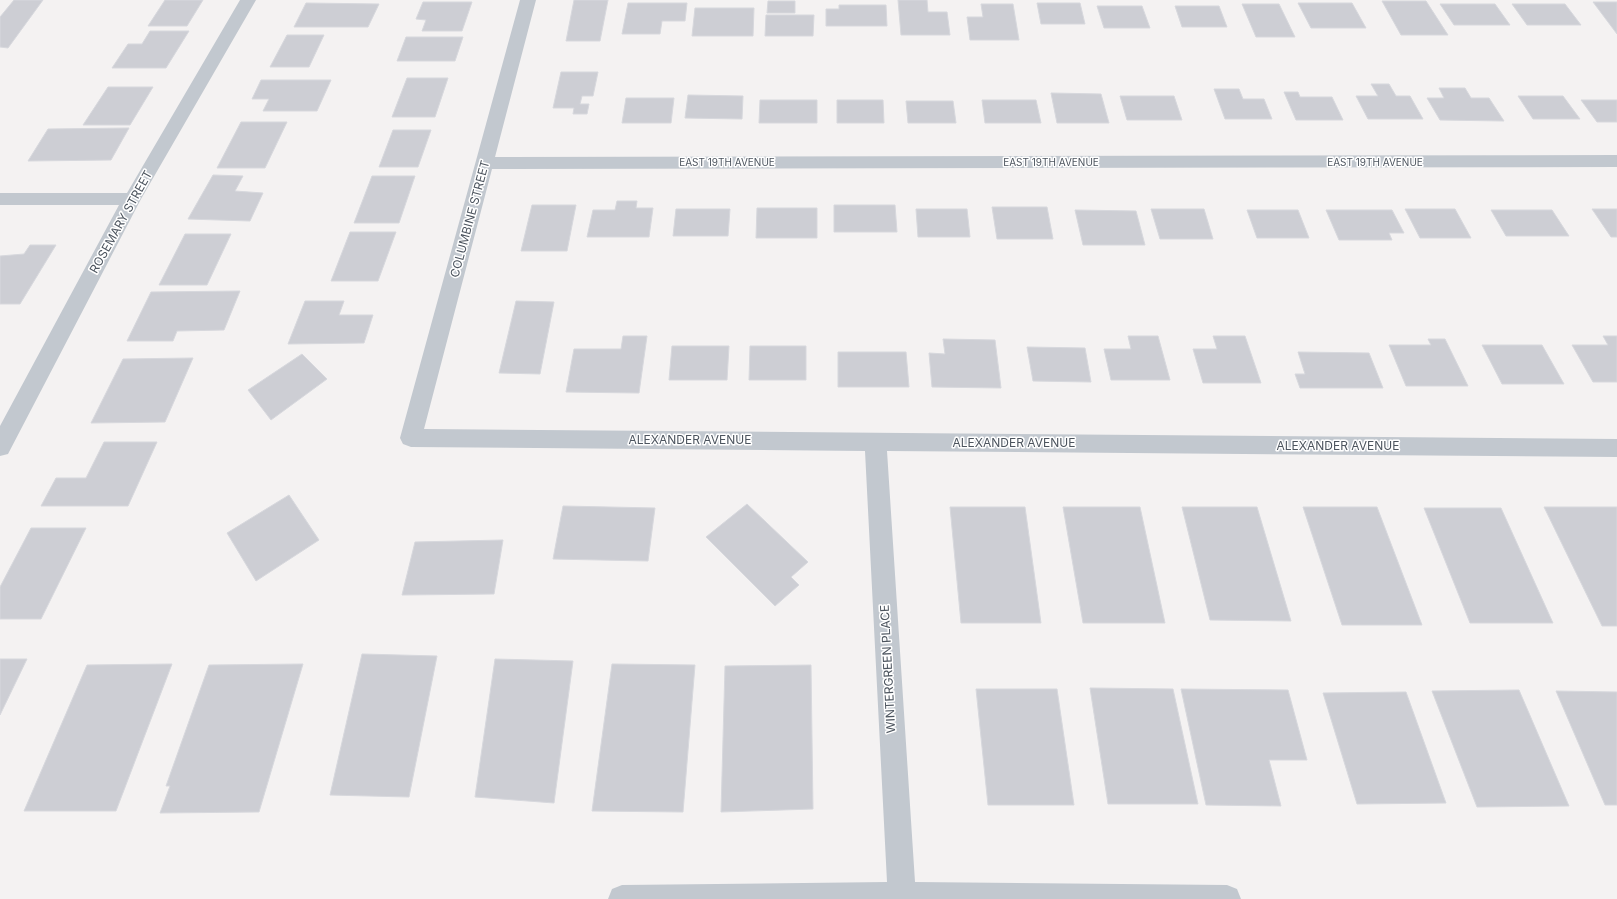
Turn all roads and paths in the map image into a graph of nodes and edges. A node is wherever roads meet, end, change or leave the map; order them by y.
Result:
1 (248, 0) edge
2 (528, 0) edge
3 (1617, 162) edge
4 (485, 163) junction
5 (0, 199) edge
6 (132, 199) junction
7 (412, 438) joint
8 (875, 442) junction
9 (0, 447) edge
10 (1617, 448) edge
11 (902, 896) junction
12 (835, 898) edge
13 (622, 899) edge
14 (1227, 899) edge

1 - 6 street, ROSEMARY STREET
2 - 4 street, COLUMBINE STREET
3 - 4 street, EAST 19TH AVENUE
4 - 7 street, COLUMBINE STREET
5 - 6 street
6 - 9 street, ROSEMARY STREET
7 - 8 street, ALEXANDER AVENUE
8 - 10 street, ALEXANDER AVENUE
8 - 11 street, WINTERGREEN PLACE
11 - 12 street
11 - 14 street
12 - 13 street

